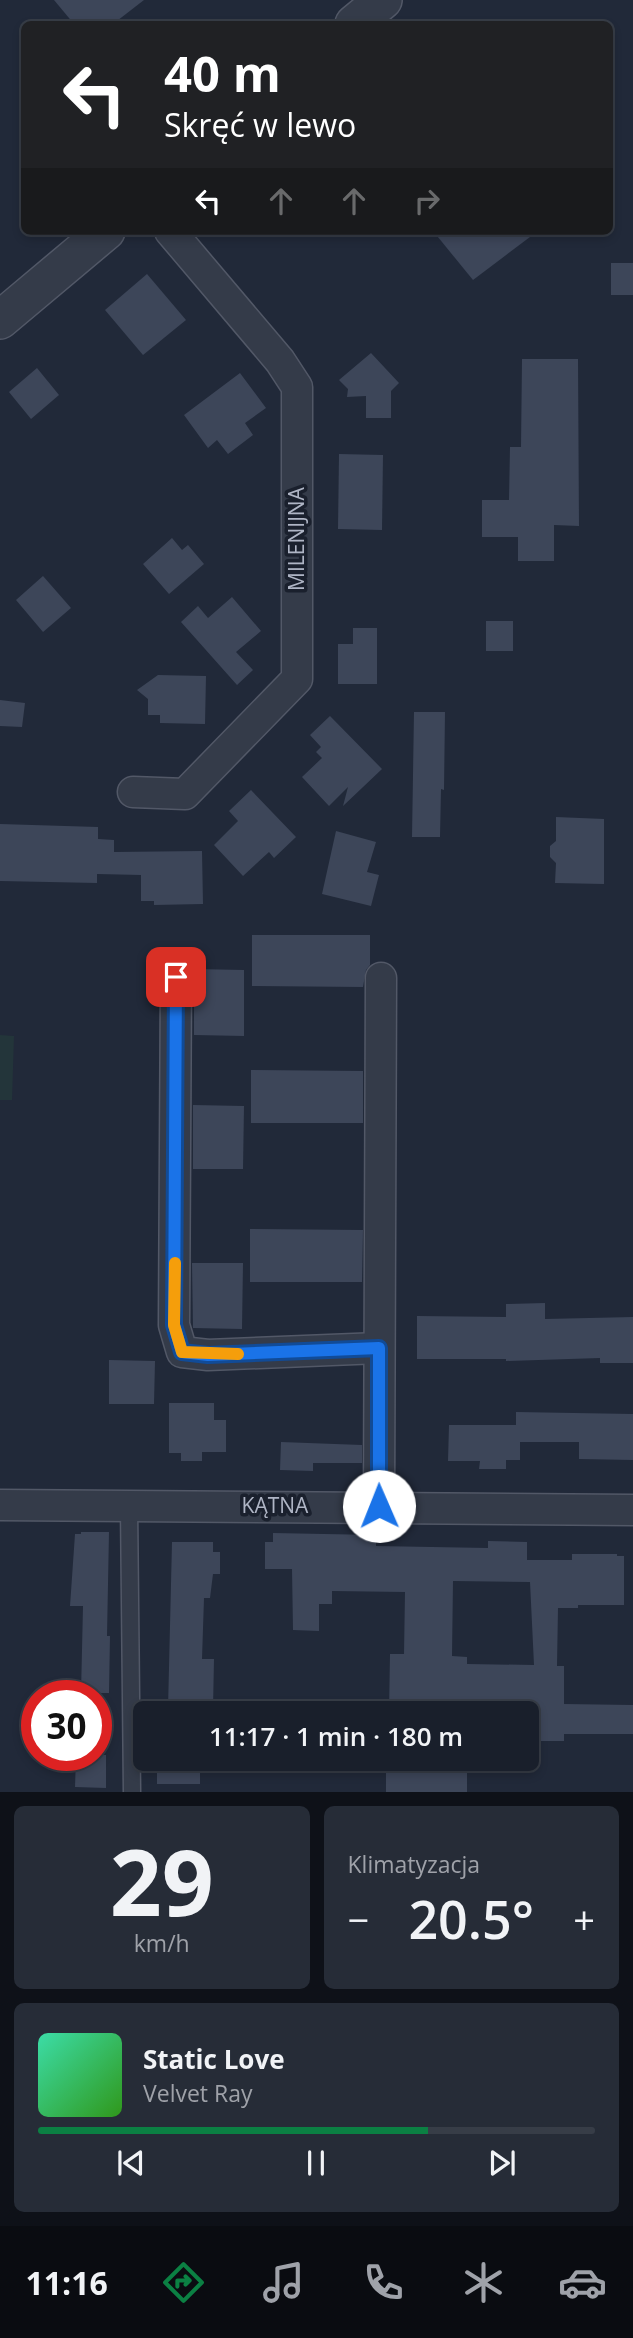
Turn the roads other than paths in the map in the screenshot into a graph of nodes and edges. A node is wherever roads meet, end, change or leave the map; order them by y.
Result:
1 (383, 0) edge
2 (358, 21) edge
3 (101, 235) edge
4 (173, 235) edge
5 (0, 320) edge
6 (133, 792) dead end
7 (176, 977) dead end
8 (381, 978) dead end
9 (379, 1348) junction
10 (0, 1505) edge
11 (129, 1506) junction
12 (379, 1506) junction
13 (633, 1510) edge
14 (132, 1792) edge

1 - 2 street
3 - 5 street
4 - 6 street, MILENIJNA
7 - 9 street
8 - 9 street
9 - 12 street
10 - 11 street, KĄTNA
11 - 12 street, KĄTNA
11 - 14 lane
12 - 13 street, KĄTNA

